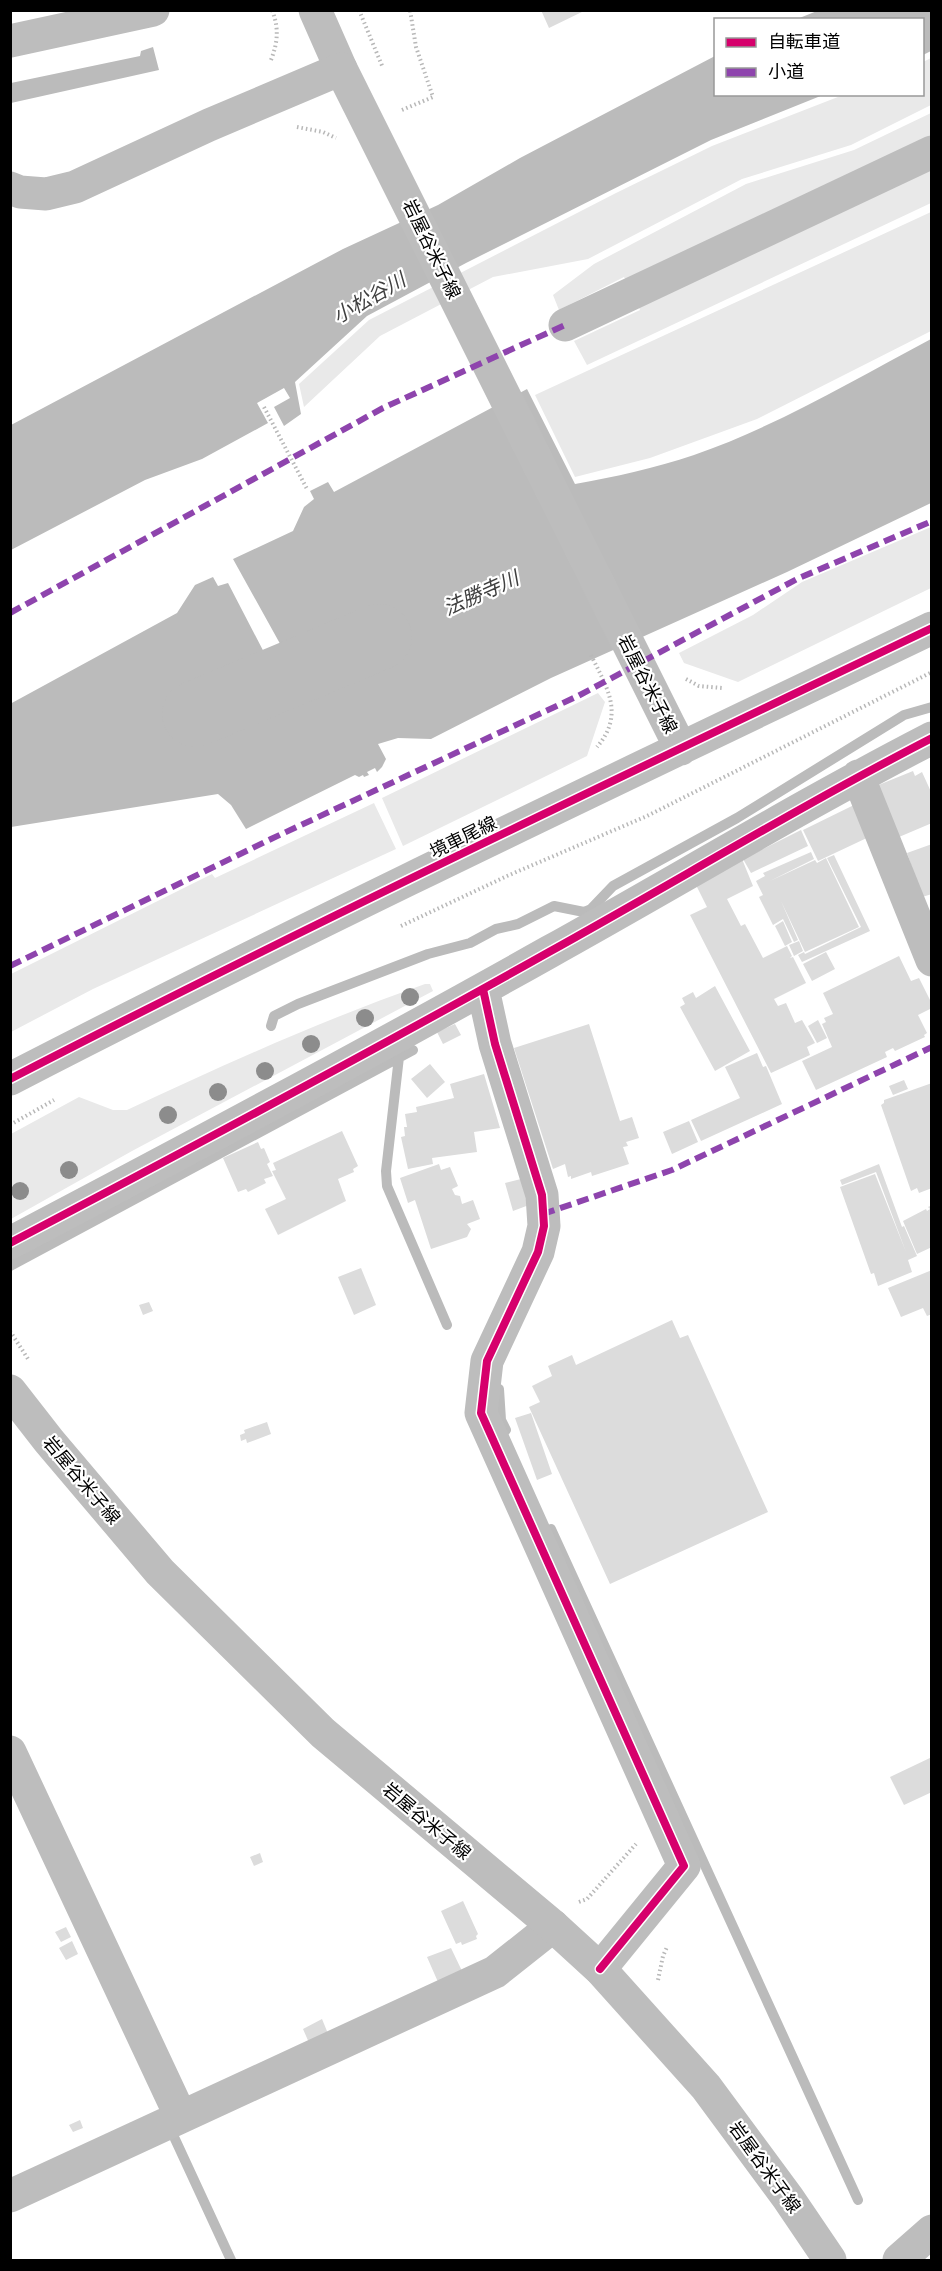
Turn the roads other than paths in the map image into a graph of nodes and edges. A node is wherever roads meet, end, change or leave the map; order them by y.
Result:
1 (153, 10) edge
2 (315, 10) edge
3 (10, 41) edge
4 (341, 69) junction
5 (932, 152) edge
6 (10, 188) edge
7 (565, 325) dead end
8 (932, 628) edge
9 (932, 738) edge
10 (681, 749) junction
11 (858, 776) junction
12 (932, 960) edge
13 (483, 989) junction
14 (10, 1079) edge
15 (10, 1243) edge
16 (10, 1391) edge
17 (10, 1752) edge
18 (563, 1914) junction
19 (600, 1969) junction
20 (181, 2117) junction
21 (10, 2196) edge
22 (932, 2231) edge
23 (830, 2260) edge
24 (899, 2260) edge

1 - 3 street
2 - 4 street, 岩屋谷米子線
4 - 6 street
4 - 10 street, 岩屋谷米子線
5 - 7 street
8 - 10 street, 境車尾線
9 - 11 street
10 - 14 street, 境車尾線
11 - 12 street
11 - 13 street
13 - 15 street
13 - 19 street
16 - 18 street, 岩屋谷米子線
17 - 20 street
18 - 19 street, 岩屋谷米子線
18 - 20 street
19 - 23 street, 岩屋谷米子線
20 - 21 street
22 - 24 street

